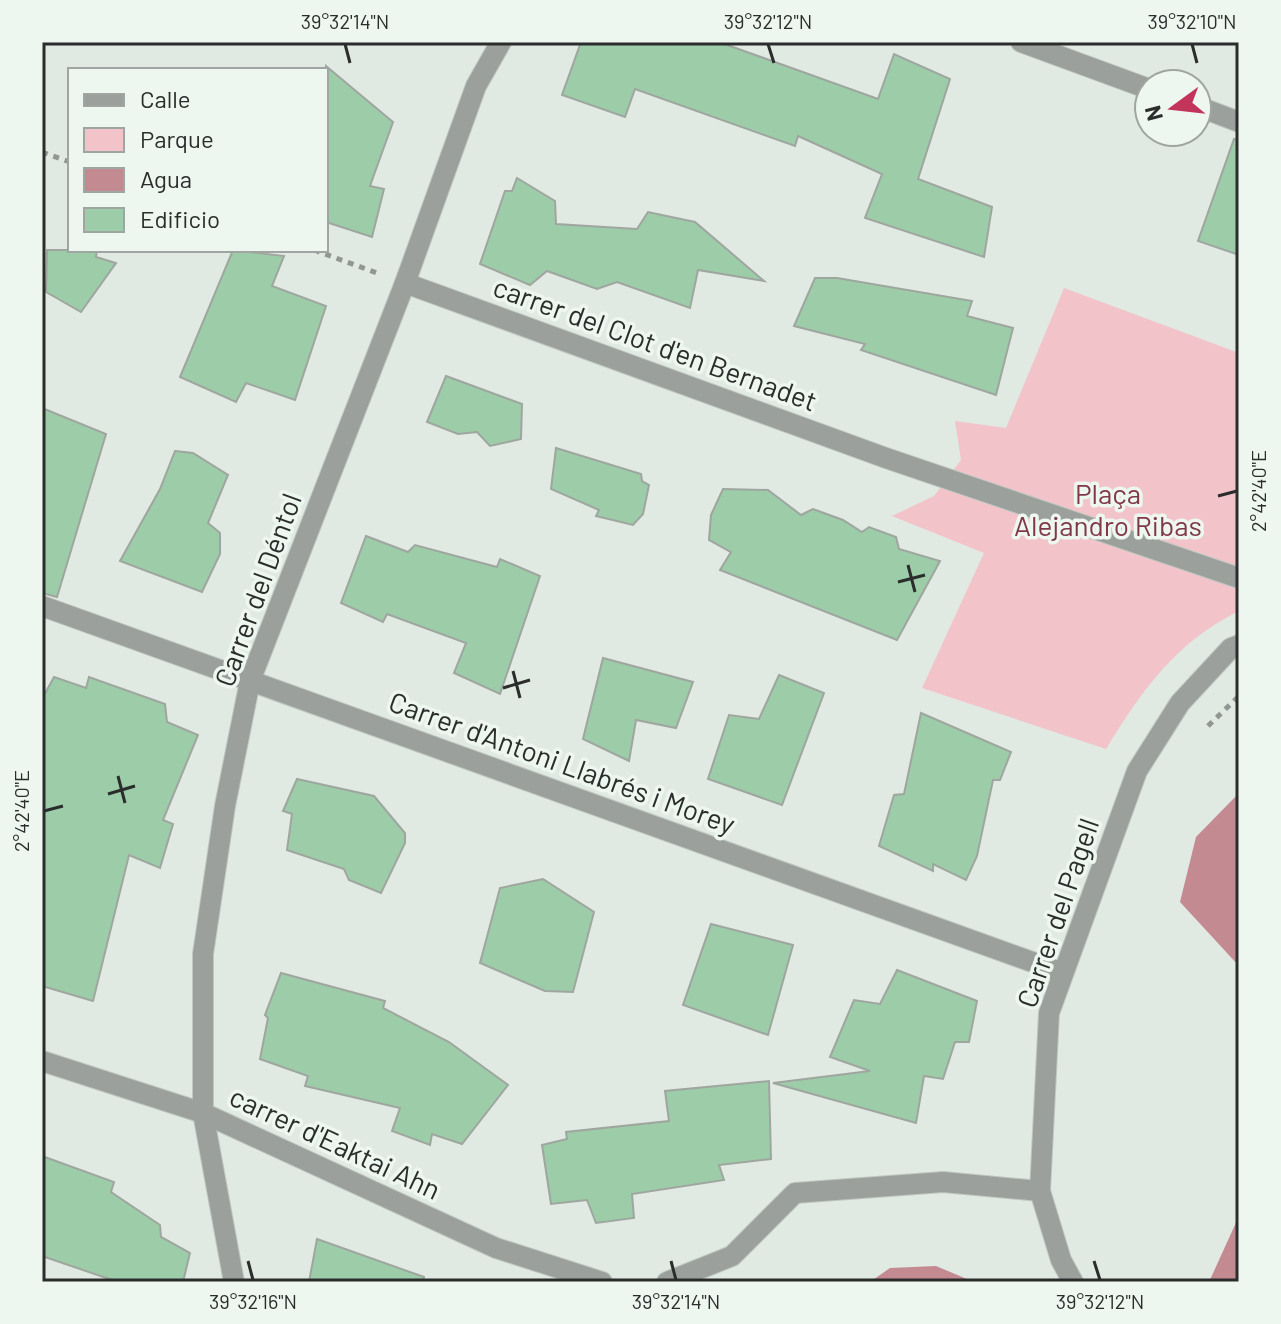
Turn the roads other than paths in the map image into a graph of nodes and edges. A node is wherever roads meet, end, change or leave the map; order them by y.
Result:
1 (501, 42) edge
2 (1021, 42) edge
3 (1133, 83) edge
4 (1213, 112) edge
5 (1239, 122) edge
6 (405, 283) junction
7 (1239, 578) edge
8 (42, 606) edge
9 (1239, 645) edge
10 (250, 681) junction
11 (1063, 973) junction
12 (42, 1061) edge
13 (203, 1113) junction
14 (1040, 1191) junction
15 (234, 1282) edge
16 (602, 1282) edge
17 (667, 1282) edge
18 (1073, 1282) edge

1 - 6 street, Carrer del Déntol
2 - 3 street
4 - 5 street
6 - 7 street, carrer del Clot d'en Bernadet
6 - 10 street, Carrer del Déntol
8 - 10 street, Carrer d'Antoni Llabrés i Morey
9 - 11 street, Carrer del Pagell
10 - 11 street, Carrer d'Antoni Llabrés i Morey
10 - 13 street, Carrer del Déntol
11 - 14 street, Carrer del Pagell
12 - 13 street, carrer d'Eaktai Ahn
13 - 15 street, Carrer del Déntol
13 - 16 street, carrer d'Eaktai Ahn
14 - 17 street
14 - 18 street, Carrer del Pagell

